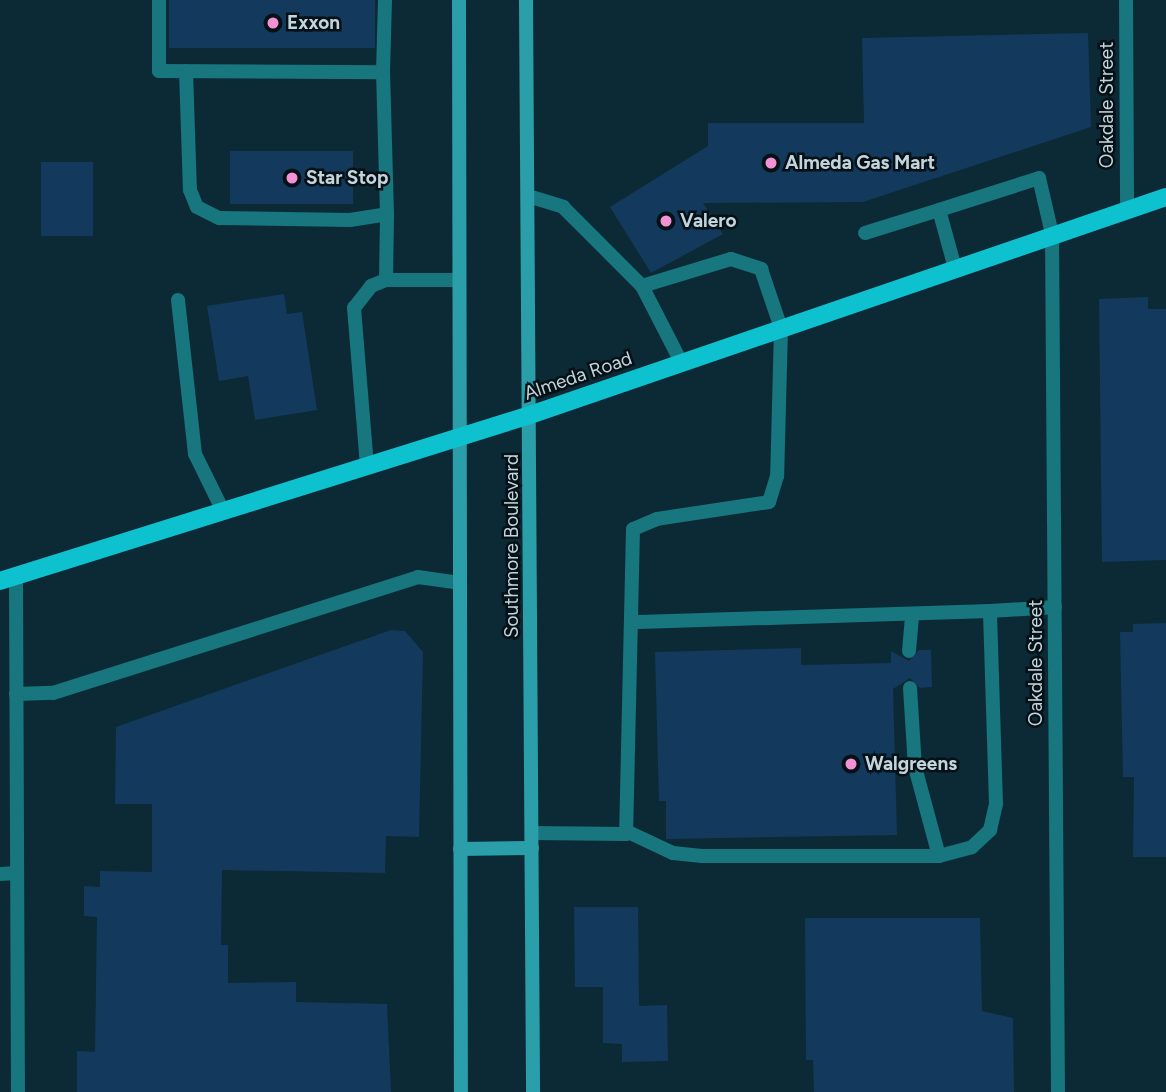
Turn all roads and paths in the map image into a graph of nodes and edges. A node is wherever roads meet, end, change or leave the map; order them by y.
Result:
1 (159, 0) edge
2 (384, 0) edge
3 (459, 0) edge
4 (526, 0) edge
5 (1126, 0) edge
6 (187, 71) junction
7 (383, 72) junction
8 (528, 196) junction
9 (1166, 197) edge
10 (939, 210) junction
11 (1127, 210) junction
12 (387, 214) junction
13 (865, 233) dead end
14 (1052, 234) junction
15 (955, 268) junction
16 (386, 279) junction
17 (459, 281) junction
18 (642, 286) junction
19 (178, 300) dead end
20 (781, 328) junction
21 (681, 362) junction
22 (530, 415) junction
23 (459, 437) junction
24 (368, 466) junction
25 (223, 511) junction
26 (8, 578) edge
27 (460, 583) junction
28 (1055, 607) junction
29 (990, 611) junction
30 (912, 614) junction
31 (631, 622) junction
32 (909, 650) dead end
33 (910, 688) dead end
34 (16, 694) junction
35 (626, 831) junction
36 (532, 840) junction
37 (460, 849) junction
38 (939, 856) junction
39 (17, 873) junction
40 (0, 874) edge
41 (18, 1092) edge
42 (461, 1092) edge
43 (533, 1092) edge
44 (1058, 1092) edge

1 - 6 street
2 - 7 street
3 - 17 main road
4 - 8 main road, Southmore Boulevard
5 - 11 street, Oakdale Street
6 - 7 street
6 - 12 street
7 - 12 street
8 - 18 street
8 - 22 main road, Southmore Boulevard
9 - 11 main road, Almeda Road
10 - 13 street
10 - 14 street, Oakdale Street
10 - 15 street
11 - 14 main road, Almeda Road
12 - 16 street
14 - 15 main road, Almeda Road
14 - 28 street, Oakdale Street
15 - 20 main road, Almeda Road
16 - 17 street
16 - 24 street
17 - 23 main road
18 - 20 street
18 - 21 street
19 - 25 street
20 - 21 main road, Almeda Road
20 - 31 street
21 - 22 main road, Almeda Road
22 - 23 main road, Almeda Road
22 - 36 main road, Southmore Boulevard
23 - 24 main road, Almeda Road
23 - 27 main road
24 - 25 main road, Almeda Road
25 - 26 main road, Almeda Road
26 - 34 street
27 - 34 street
27 - 37 main road
28 - 29 street
28 - 44 street, Oakdale Street
29 - 30 street
29 - 38 street
30 - 31 street
30 - 32 street
31 - 35 street
33 - 38 street
34 - 39 street
35 - 36 street
35 - 38 street
36 - 37 main road
36 - 43 main road, Southmore Boulevard
37 - 42 main road
39 - 40 street
39 - 41 street

